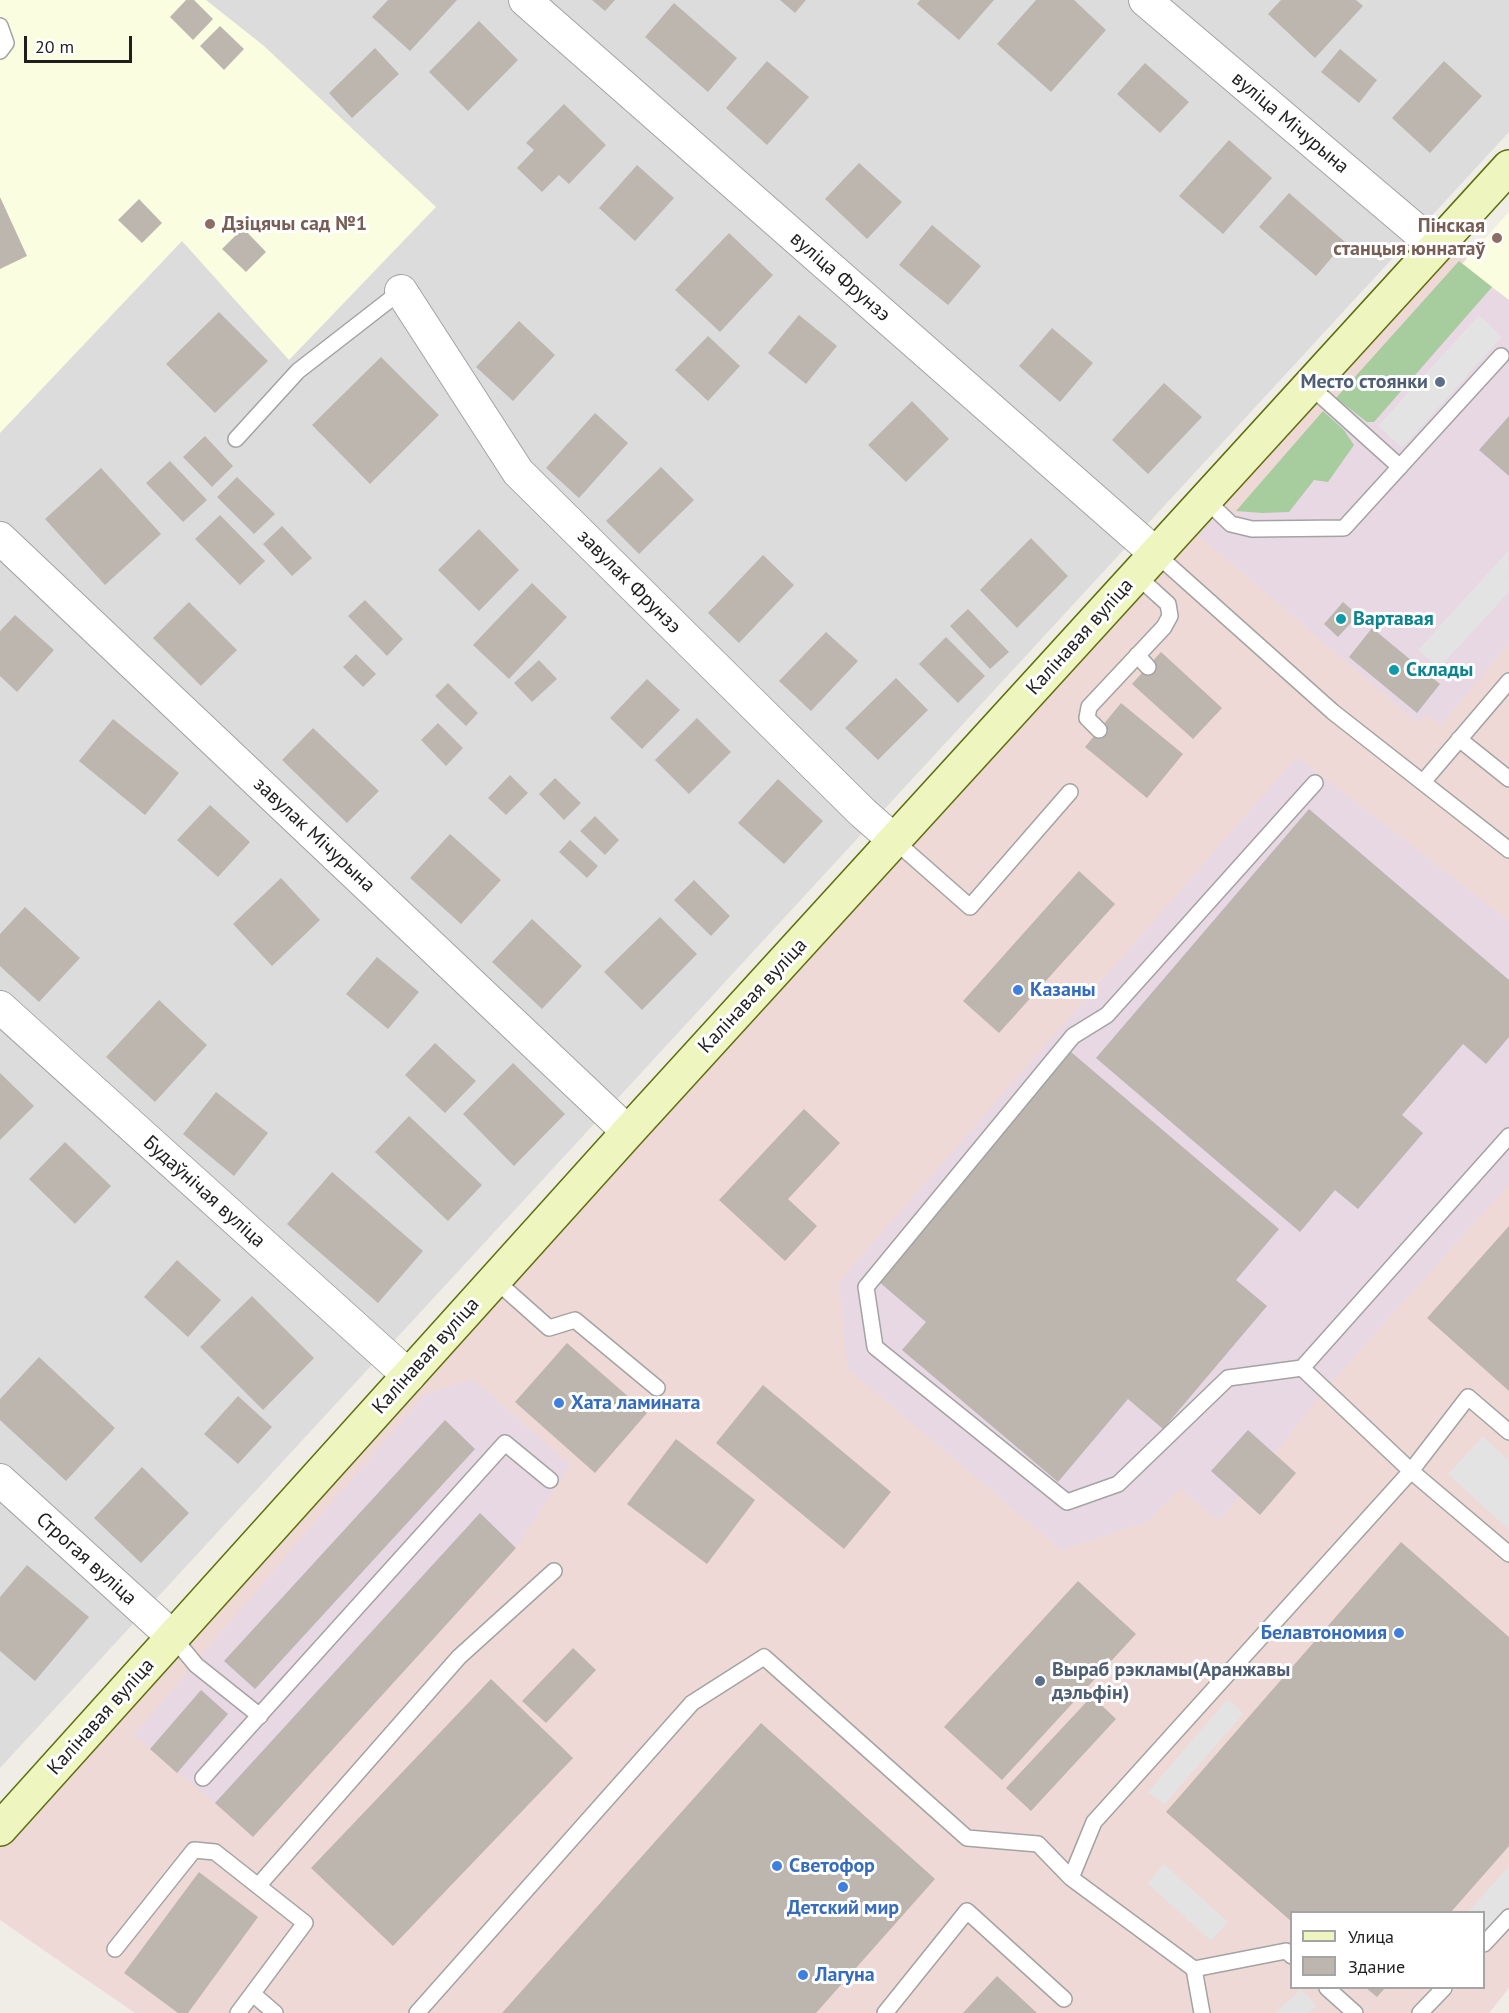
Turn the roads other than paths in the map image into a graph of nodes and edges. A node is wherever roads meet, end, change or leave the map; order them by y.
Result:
1 (525, 0) edge
2 (1145, 0) edge
3 (0, 26) edge
4 (0, 51) edge
5 (1509, 167) edge
6 (1435, 246) junction
7 (401, 291) joint
8 (1501, 356) dead end
9 (1309, 385) junction
10 (236, 439) dead end
11 (1400, 467) junction
12 (1205, 499) junction
13 (0, 538) edge
14 (1145, 564) junction
15 (1509, 681) edge
16 (1099, 730) dead end
17 (1460, 739) junction
18 (1509, 779) edge
19 (1423, 782) junction
20 (1315, 783) dead end
21 (1070, 792) dead end
22 (895, 841) junction
23 (1509, 850) edge
24 (0, 1007) edge
25 (628, 1132) junction
26 (1509, 1136) edge
27 (495, 1280) junction
28 (1302, 1368) junction
29 (409, 1376) junction
30 (657, 1388) dead end
31 (1509, 1432) edge
32 (1412, 1471) junction
33 (0, 1480) edge
34 (550, 1480) dead end
35 (1509, 1554) edge
36 (554, 1571) dead end
37 (173, 1637) junction
38 (260, 1716) junction
39 (203, 1778) dead end
40 (0, 1829) edge
41 (1071, 1878) junction
42 (258, 1886) junction
43 (1509, 1917) edge
44 (1485, 1943) edge
45 (116, 1949) dead end
46 (1290, 1954) edge
47 (1194, 1969) junction
48 (1328, 1989) edge
49 (1443, 1989) edge
50 (253, 1994) junction
51 (1064, 1999) dead end
52 (238, 2013) edge
53 (275, 2013) edge
54 (417, 2013) edge
55 (885, 2013) edge
56 (1202, 2013) edge
57 (1355, 2013) edge
58 (1420, 2013) edge

1 - 14 street, вуліца Фрунзэ
2 - 6 street, вуліца Мічурына
3 - 4 lane
5 - 6 street, Калінавая вуліца
6 - 9 street, Калінавая вуліца
7 - 10 lane
7 - 22 street, завулак Фрунзэ
8 - 11 lane
9 - 11 lane
9 - 12 street, Калінавая вуліца
11 - 12 lane
12 - 14 street, Калінавая вуліца
13 - 25 street, завулак Мічурына
14 - 16 lane
14 - 19 lane
14 - 22 street, Калінавая вуліца
15 - 17 lane
17 - 18 lane
17 - 19 lane
19 - 23 lane
20 - 28 lane
21 - 22 lane
22 - 25 street, Калінавая вуліца
24 - 29 street, Будаўнічая вуліца
25 - 27 street, Калінавая вуліца
26 - 28 lane
27 - 29 street, Калінавая вуліца
27 - 30 lane
28 - 32 lane
29 - 37 street, Калінавая вуліца
31 - 32 lane
32 - 35 lane
32 - 41 lane
33 - 37 street, Строгая вуліца
34 - 38 lane
36 - 42 lane
37 - 38 lane
37 - 40 street, Калінавая вуліца
38 - 39 lane
41 - 47 lane
41 - 54 lane
42 - 45 lane
42 - 50 lane
43 - 44 lane
46 - 47 lane
47 - 56 lane
48 - 57 lane
49 - 58 lane
50 - 52 lane
50 - 53 lane
51 - 55 lane

